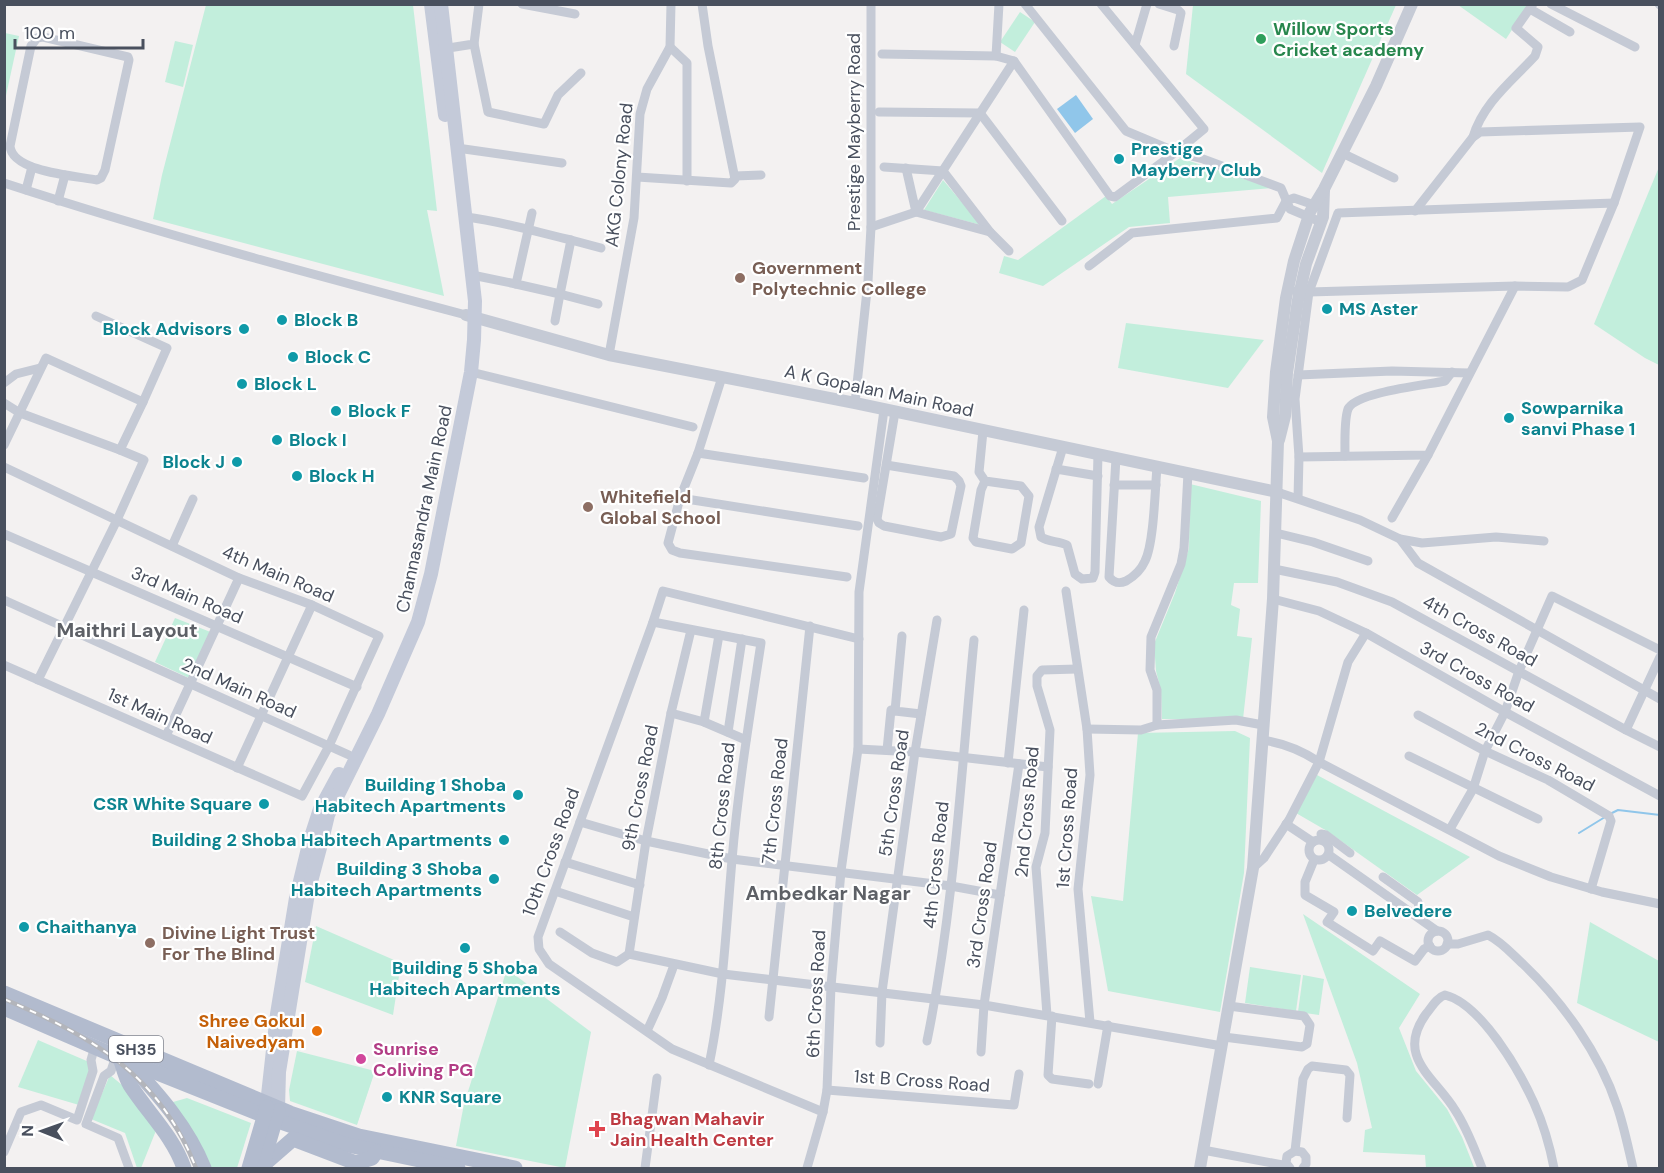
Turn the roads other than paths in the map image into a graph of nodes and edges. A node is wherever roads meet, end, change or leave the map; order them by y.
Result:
1 (431, 4) edge
2 (441, 4) edge
3 (479, 4) edge
4 (522, 4) edge
5 (671, 4) edge
6 (702, 4) edge
7 (871, 4) edge
8 (999, 4) edge
9 (1025, 4) edge
10 (1101, 4) edge
11 (1147, 4) edge
12 (1159, 4) edge
13 (1412, 4) edge
14 (1551, 4) edge
15 (1532, 7) edge
16 (575, 14) dead end
17 (1570, 32) dead end
18 (474, 44) junction
19 (1135, 45) junction
20 (1174, 46) dead end
21 (670, 47) junction
22 (1635, 47) dead end
23 (442, 49) junction
24 (882, 54) dead end
25 (996, 56) junction
26 (1014, 61) junction
27 (581, 73) dead end
28 (879, 112) dead end
29 (980, 113) junction
30 (1473, 137) junction
31 (457, 148) junction
32 (1176, 152) junction
33 (1342, 153) junction
34 (562, 163) dead end
35 (32, 167) junction
36 (884, 168) dead end
37 (906, 168) junction
38 (943, 171) junction
39 (65, 175) junction
40 (761, 175) dead end
41 (735, 176) junction
42 (638, 177) junction
43 (1394, 178) dead end
44 (687, 181) junction
45 (4, 183) edge
46 (26, 190) junction
47 (58, 201) junction
48 (1286, 201) junction
49 (1614, 203) junction
50 (1320, 207) junction
51 (1415, 211) junction
52 (916, 212) junction
53 (532, 213) dead end
54 (466, 217) junction
55 (1308, 217) junction
56 (1062, 221) dead end
57 (1321, 222) junction
58 (871, 227) junction
59 (528, 231) junction
60 (990, 232) junction
61 (571, 240) junction
62 (601, 248) dead end
63 (1009, 251) dead end
64 (1089, 266) dead end
65 (472, 275) junction
66 (516, 284) junction
67 (1515, 285) junction
68 (1299, 291) junction
69 (560, 294) junction
70 (598, 304) dead end
71 (96, 316) dead end
72 (471, 316) junction
73 (555, 321) dead end
74 (609, 355) junction
75 (40, 368) junction
76 (471, 372) junction
77 (1452, 372) junction
78 (1469, 373) junction
79 (1298, 375) junction
80 (722, 377) junction
81 (4, 383) edge
82 (143, 402) junction
83 (855, 403) junction
84 (4, 404) edge
85 (889, 411) junction
86 (20, 412) junction
87 (693, 427) dead end
88 (983, 431) junction
89 (4, 445) edge
90 (1063, 447) junction
91 (120, 450) junction
92 (698, 453) junction
93 (1098, 454) junction
94 (1428, 455) junction
95 (1345, 456) junction
96 (1299, 457) junction
97 (1116, 458) junction
98 (886, 465) junction
99 (4, 467) edge
100 (1157, 467) junction
101 (1056, 470) junction
102 (1188, 473) junction
103 (1098, 476) junction
104 (864, 478) dead end
105 (985, 481) junction
106 (1114, 485) junction
107 (1156, 485) junction
108 (1277, 492) junction
109 (680, 498) junction
110 (1298, 498) junction
111 (193, 499) dead end
112 (1392, 518) dead end
113 (117, 520) junction
114 (858, 526) dead end
115 (1426, 532) dead end
116 (4, 534) edge
117 (1275, 534) junction
118 (1400, 539) junction
119 (1544, 541) dead end
120 (1422, 543) junction
121 (172, 546) junction
122 (1368, 561) dead end
123 (1274, 569) junction
124 (92, 572) junction
125 (847, 577) dead end
126 (239, 578) junction
127 (1066, 591) dead end
128 (1273, 599) junction
129 (4, 600) edge
130 (312, 605) junction
131 (1024, 610) dead end
132 (938, 620) dead end
133 (653, 622) junction
134 (217, 626) junction
135 (810, 626) junction
136 (64, 627) junction
137 (691, 630) junction
138 (1537, 631) junction
139 (1366, 633) junction
140 (719, 635) junction
141 (902, 636) dead end
142 (742, 639) junction
143 (859, 639) junction
144 (974, 640) dead end
145 (1659, 650) edge
146 (288, 657) junction
147 (1659, 657) edge
148 (4, 665) edge
149 (395, 665) junction
150 (1077, 669) junction
151 (1519, 671) junction
152 (38, 680) junction
153 (190, 684) junction
154 (357, 687) junction
155 (1644, 691) junction
156 (1659, 699) edge
157 (895, 711) junction
158 (1505, 712) junction
159 (671, 714) junction
160 (921, 714) junction
161 (1418, 715) dead end
162 (261, 716) junction
163 (704, 722) junction
164 (1263, 724) junction
165 (1157, 725) junction
166 (1087, 729) junction
167 (1626, 730) junction
168 (728, 732) junction
169 (166, 736) junction
170 (746, 740) junction
171 (1262, 740) junction
172 (331, 747) junction
173 (1659, 747) edge
174 (858, 749) junction
175 (887, 750) junction
176 (1485, 751) junction
177 (915, 752) junction
178 (349, 755) junction
179 (1409, 756) dead end
180 (964, 757) junction
181 (1319, 762) junction
182 (1008, 763) junction
183 (1019, 764) junction
184 (1048, 767) junction
185 (237, 768) junction
186 (1473, 789) junction
187 (302, 796) joint
188 (1659, 796) edge
189 (324, 812) junction
190 (1538, 819) dead end
191 (580, 822) junction
192 (1286, 824) junction
193 (1450, 829) junction
194 (1311, 841) junction
195 (646, 842) junction
196 (1350, 853) dead end
197 (1329, 855) junction
198 (732, 859) junction
199 (1314, 860) junction
200 (565, 862) junction
201 (785, 865) junction
202 (1253, 868) junction
203 (841, 871) junction
204 (1383, 877) dead end
205 (898, 880) junction
206 (640, 885) junction
207 (951, 886) junction
208 (1591, 889) junction
209 (555, 891) junction
210 (1000, 895) junction
211 (1659, 904) edge
212 (1415, 915) junction
213 (634, 918) junction
214 (560, 932) dead end
215 (1437, 932) junction
216 (1448, 944) junction
217 (1430, 946) junction
218 (629, 954) junction
219 (674, 965) junction
220 (723, 974) junction
221 (774, 979) junction
222 (831, 986) junction
223 (882, 992) junction
224 (4, 993) edge
225 (936, 998) junction
226 (984, 1005) junction
227 (1229, 1006) junction
228 (4, 1008) edge
229 (1050, 1015) junction
230 (769, 1017) dead end
231 (1090, 1022) junction
232 (1108, 1025) junction
233 (647, 1031) junction
234 (927, 1041) dead end
235 (1223, 1041) junction
236 (880, 1043) dead end
237 (95, 1046) junction
238 (981, 1052) dead end
239 (121, 1058) junction
240 (709, 1065) junction
241 (93, 1071) junction
242 (1018, 1074) dead end
243 (104, 1076) junction
244 (657, 1078) dead end
245 (827, 1090) junction
246 (272, 1112) junction
247 (823, 1112) junction
248 (1347, 1118) dead end
249 (81, 1122) junction
250 (1203, 1150) junction
251 (1295, 1151) junction
252 (4, 1152) edge
253 (376, 1152) junction
254 (1237, 1157) junction
255 (1289, 1167) edge
256 (129, 1168) edge
257 (184, 1168) edge
258 (204, 1168) edge
259 (257, 1168) edge
260 (458, 1168) edge
261 (514, 1168) edge
262 (645, 1168) edge
263 (807, 1168) edge
264 (1200, 1168) edge
265 (1235, 1168) edge
266 (1303, 1168) edge
267 (1482, 1168) edge
268 (1554, 1168) edge
269 (1633, 1168) edge

1 - 23 main road, Channasandra Main Road
2 - 23 main road, Channasandra Main Road
3 - 18 street
4 - 16 street
5 - 21 street, AKG Colony Road
6 - 41 street
7 - 58 street, Prestige Mayberry Road
8 - 25 street
9 - 32 street
10 - 19 street
11 - 19 street
12 - 20 street
13 - 33 street
14 - 22 street
15 - 17 street
15 - 30 street
18 - 23 street
18 - 27 street
19 - 32 street
21 - 42 street, AKG Colony Road
21 - 44 street
23 - 31 main road, Channasandra Main Road
23 - 72 main road, Channasandra Main Road
24 - 25 street
25 - 26 street
26 - 29 street
26 - 32 street
28 - 29 street
29 - 38 street
29 - 56 street
30 - 49 street
30 - 51 street
31 - 34 street
31 - 54 main road, Channasandra Main Road
32 - 48 street
33 - 43 street
33 - 50 street
35 - 39 street
35 - 39 street
35 - 46 street
36 - 37 street
37 - 38 street
37 - 52 street
38 - 52 street
38 - 60 street
39 - 47 street
40 - 41 street
41 - 44 street
42 - 44 street
42 - 74 street, AKG Colony Road
45 - 46 street
46 - 47 street
47 - 72 street
48 - 50 street
48 - 55 street
48 - 64 street
49 - 51 street
49 - 67 street
50 - 55 street
50 - 57 street
51 - 68 street
52 - 58 street
52 - 60 street
53 - 59 street
54 - 59 street
54 - 65 main road, Channasandra Main Road
55 - 57 street
55 - 68 street
57 - 68 street
58 - 83 street, Prestige Mayberry Road
59 - 61 street
59 - 66 street
60 - 63 street
61 - 62 street
61 - 69 street
65 - 66 street
65 - 72 main road, Channasandra Main Road
66 - 69 street
67 - 68 street
67 - 78 street
68 - 79 street
68 - 108 street
69 - 70 street
69 - 73 street
71 - 82 street
72 - 74 street, A K Gopalan Main Road
72 - 76 main road, Channasandra Main Road
72 - 149 main road, Channasandra Main Road
74 - 80 street, A K Gopalan Main Road
75 - 81 street
75 - 82 street
75 - 86 street
76 - 87 street
76 - 149 main road, Channasandra Main Road
77 - 78 street
77 - 79 street
77 - 95 street
78 - 94 street
79 - 96 street
80 - 83 street, A K Gopalan Main Road
80 - 92 street
82 - 91 street
83 - 85 street, A K Gopalan Main Road
84 - 86 street
85 - 88 street, A K Gopalan Main Road
85 - 98 street
85 - 143 street, 6th Cross Road
86 - 89 street
86 - 91 street
88 - 90 street, A K Gopalan Main Road
88 - 105 street
90 - 93 street, A K Gopalan Main Road
90 - 101 street
91 - 113 street
92 - 104 street
92 - 109 street
93 - 97 street, A K Gopalan Main Road
93 - 103 street
94 - 95 street
94 - 112 street
95 - 96 street
96 - 110 street
97 - 100 street, A K Gopalan Main Road
97 - 106 street
98 - 98 street
99 - 113 street, 4th Main Road
100 - 102 street, A K Gopalan Main Road
100 - 107 street
101 - 103 street
101 - 103 street
102 - 108 street, A K Gopalan Main Road
102 - 165 street
105 - 105 street
106 - 107 street
106 - 107 street
108 - 110 street
108 - 117 street
109 - 114 street
109 - 125 street
110 - 118 street
111 - 121 street
113 - 121 street, 4th Main Road
113 - 124 street
115 - 120 street
116 - 124 street, 3rd Main Road
117 - 122 street
117 - 123 street
118 - 120 street
118 - 138 street
119 - 120 street
121 - 126 street, 4th Main Road
123 - 128 street
123 - 151 street, 4th Cross Road
124 - 134 street, 3rd Main Road
124 - 136 street
126 - 130 street, 4th Main Road
126 - 134 street
127 - 150 street, 1st Cross Road
128 - 139 street, 3rd Cross Road
128 - 164 street
129 - 136 street, 2nd Main Road
130 - 146 street
130 - 154 street, 4th Main Road
131 - 182 street
132 - 160 street, 5th Cross Road
133 - 135 street, 10th Cross Road
133 - 137 street
133 - 191 street, 10th Cross Road
134 - 146 street, 3rd Main Road
134 - 153 street
135 - 143 street
135 - 201 street, 7th Cross Road
136 - 152 street
136 - 153 street, 2nd Main Road
137 - 140 street
137 - 159 street, 9th Cross Road
138 - 145 street
138 - 151 street
138 - 155 street
139 - 158 street, 3rd Cross Road
139 - 181 street
140 - 142 street
140 - 163 street
141 - 157 street
142 - 168 street
142 - 170 street, 8th Cross Road
143 - 174 street, 6th Cross Road
144 - 180 street, 4th Cross Road
146 - 154 street, 3rd Main Road
146 - 162 street
147 - 155 street
148 - 152 street, 1st Main Road
149 - 178 main road, Channasandra Main Road
149 - 189 main road, Channasandra Main Road
150 - 166 street, 1st Cross Road
150 - 184 street, 2nd Cross Road
151 - 158 street
151 - 167 street, 4th Cross Road
152 - 169 street, 1st Main Road
153 - 162 street, 2nd Main Road
153 - 169 street
154 - 172 street, 4th Main Road
155 - 156 street
155 - 167 street
157 - 160 street
157 - 175 street
158 - 176 street
158 - 188 street, 3rd Cross Road
159 - 163 street
159 - 195 street, 9th Cross Road
160 - 177 street, 5th Cross Road
161 - 176 street, 2nd Cross Road
162 - 172 street, 2nd Main Road
162 - 185 street
163 - 168 street
164 - 165 street
164 - 171 street
165 - 166 street
166 - 231 street, 1st Cross Road
167 - 173 street, 4th Cross Road
168 - 170 street
169 - 185 street, 1st Main Road
170 - 198 street, 8th Cross Road
171 - 181 street
171 - 202 street
172 - 178 street, 2nd Main Road
172 - 187 street, 4th Main Road
174 - 175 street
174 - 203 street, 6th Cross Road
175 - 177 street
176 - 186 street
176 - 208 street, 2nd Cross Road
177 - 180 street
177 - 205 street, 5th Cross Road
178 - 189 main road, Channasandra Main Road
179 - 186 street
180 - 182 street
180 - 207 street, 4th Cross Road
181 - 192 street
181 - 193 street
182 - 183 street
183 - 184 street
183 - 210 street, 3rd Cross Road
184 - 229 street, 2nd Cross Road
185 - 187 street, 1st Main Road
186 - 190 street
186 - 193 street
189 - 246 main road, Channasandra Main Road
191 - 195 street
191 - 200 street, 10th Cross Road
192 - 194 street
192 - 202 street
193 - 208 street
194 - 196 street
194 - 197 street
194 - 199 street
195 - 198 street
195 - 206 street, 9th Cross Road
197 - 199 street
197 - 212 street
198 - 201 street
198 - 220 street, 8th Cross Road
199 - 217 street
200 - 206 street
200 - 209 street, 10th Cross Road
201 - 203 street
201 - 221 street, 7th Cross Road
202 - 227 street
203 - 205 street
203 - 222 street, 6th Cross Road
204 - 212 street
205 - 207 street
205 - 223 street, 5th Cross Road
206 - 213 street, 9th Cross Road
207 - 210 street
207 - 225 street, 4th Cross Road
208 - 211 street
209 - 213 street
209 - 233 street, 10th Cross Road
210 - 226 street, 3rd Cross Road
212 - 215 street
213 - 218 street, 9th Cross Road
214 - 218 street
215 - 216 street
215 - 217 street
216 - 217 street
216 - 269 street
218 - 219 street
219 - 220 street
219 - 233 street
220 - 221 street
220 - 240 street, 8th Cross Road
221 - 222 street
221 - 230 street, 7th Cross Road
222 - 223 street
222 - 245 street, 6th Cross Road
223 - 225 street
223 - 236 street, 5th Cross Road
224 - 246 main road, SH35
225 - 226 street
225 - 234 street, 4th Cross Road
226 - 229 street
226 - 238 street, 3rd Cross Road
227 - 235 street
227 - 235 street
228 - 237 main road, SH35
229 - 231 street
229 - 232 street, 2nd Cross Road
231 - 232 street
232 - 235 street
233 - 240 street, 10th Cross Road
235 - 250 street
237 - 239 main road, SH35
237 - 241 street
239 - 243 street
239 - 246 main road, SH35
239 - 257 main road
239 - 258 main road
240 - 247 street, 10th Cross Road
241 - 243 street
241 - 249 street
242 - 245 street, 1st B Cross Road
243 - 249 street
244 - 262 street
245 - 247 street, 6th Cross Road
246 - 253 main road, SH35
246 - 259 main road
246 - 261 main road, SH35
247 - 263 street, 6th Cross Road
248 - 251 street
249 - 252 street
249 - 256 street
250 - 254 street
250 - 264 street
251 - 255 street
251 - 266 street
253 - 259 main road
253 - 260 main road, SH35
254 - 255 street
254 - 265 street
267 - 268 street

